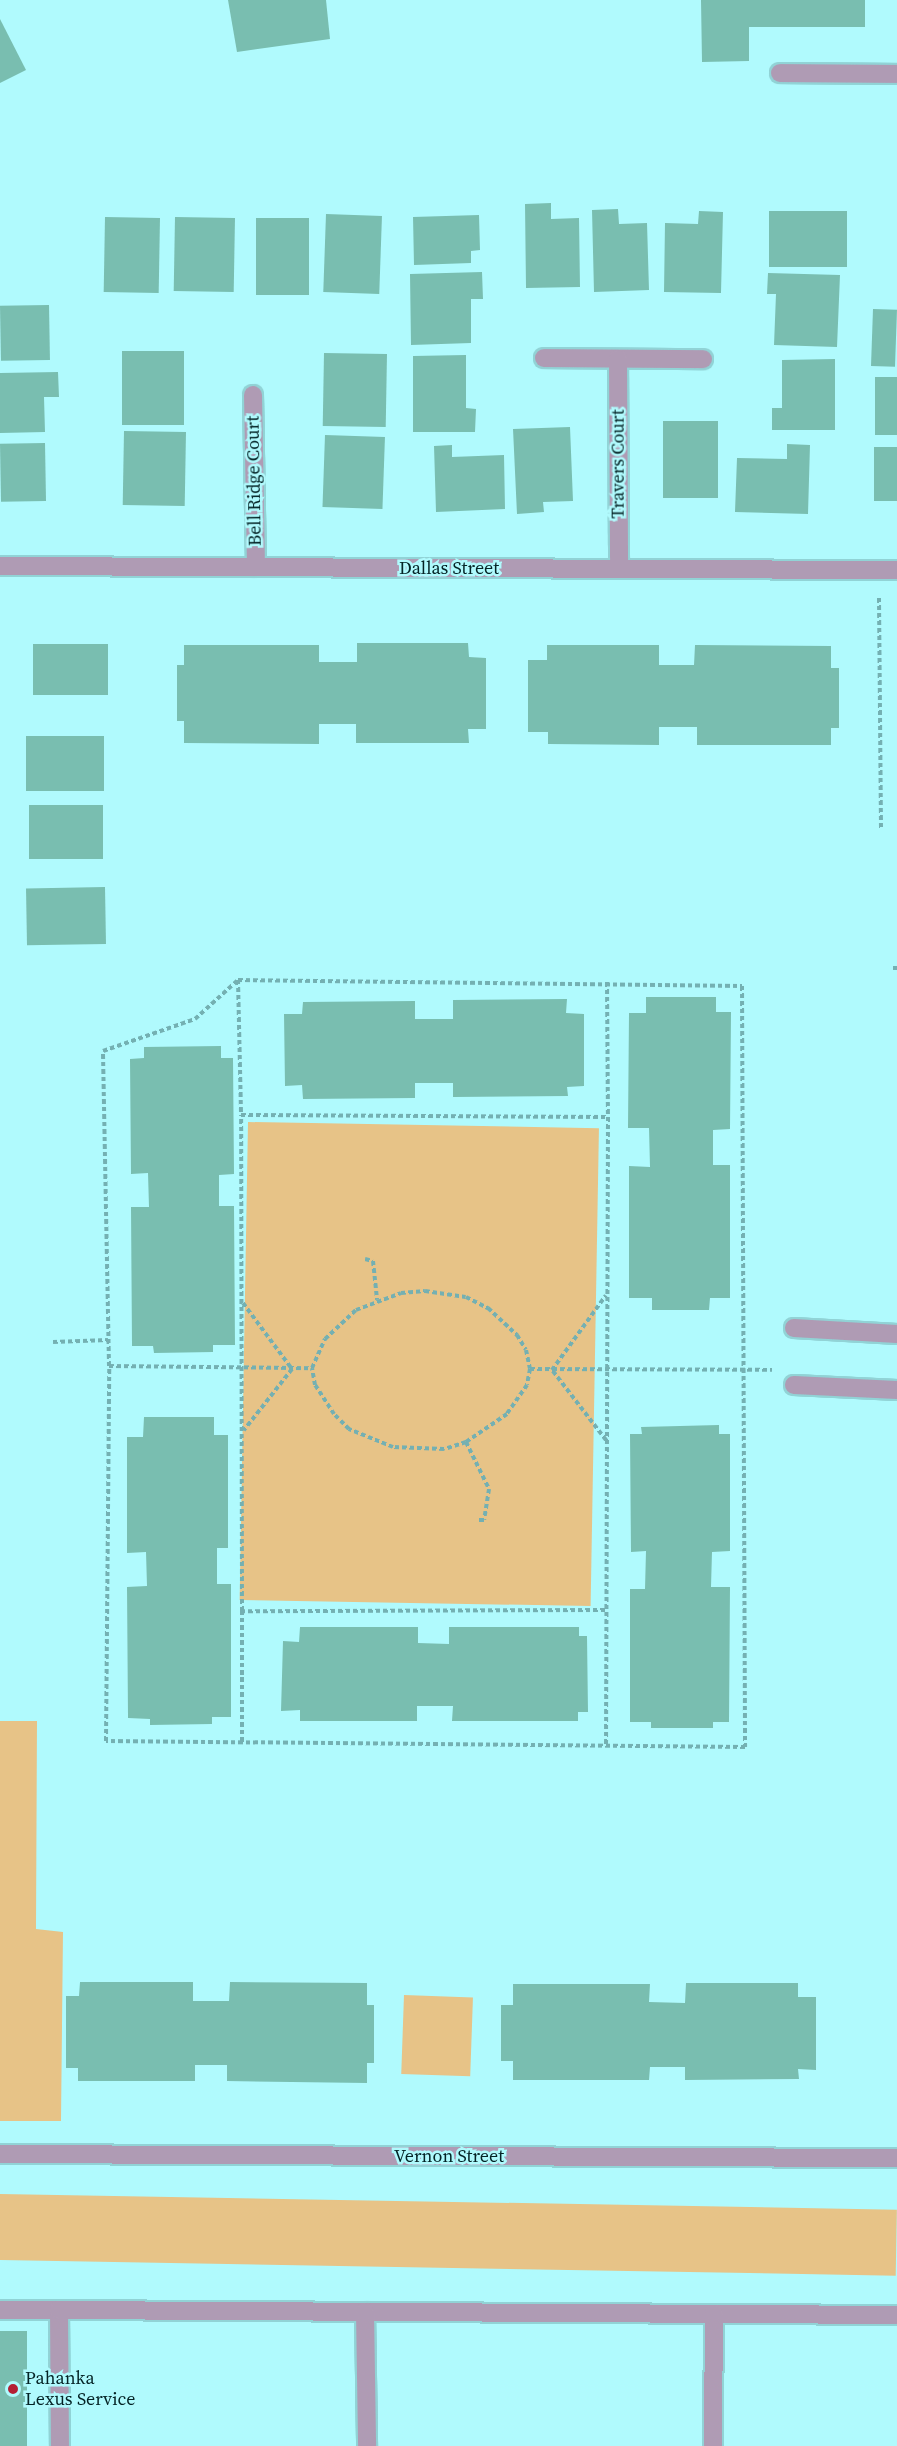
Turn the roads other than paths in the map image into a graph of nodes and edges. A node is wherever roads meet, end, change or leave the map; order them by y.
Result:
1 (780, 73) dead end
2 (897, 74) edge
3 (544, 358) dead end
4 (618, 359) junction
5 (703, 359) dead end
6 (253, 395) dead end
7 (0, 566) edge
8 (256, 567) junction
9 (619, 569) junction
10 (888, 570) edge
11 (794, 1328) dead end
12 (897, 1334) edge
13 (794, 1385) dead end
14 (897, 1390) edge
15 (0, 2154) edge
16 (897, 2158) edge
17 (0, 2310) edge
18 (59, 2310) junction
19 (365, 2312) junction
20 (714, 2314) junction
21 (897, 2315) edge
22 (60, 2446) edge
23 (367, 2446) edge
24 (713, 2446) edge

1 - 2 street
3 - 4 street
4 - 5 street
4 - 9 street, Travers Court
6 - 8 street, Bell Ridge Court
7 - 8 street, Dallas Street
8 - 9 street, Dallas Street
9 - 10 street, Dallas Street
11 - 12 street
13 - 14 street
15 - 16 street, Vernon Street
17 - 18 street
18 - 19 street
18 - 22 street
19 - 20 street
19 - 23 street
20 - 21 street
20 - 24 street

